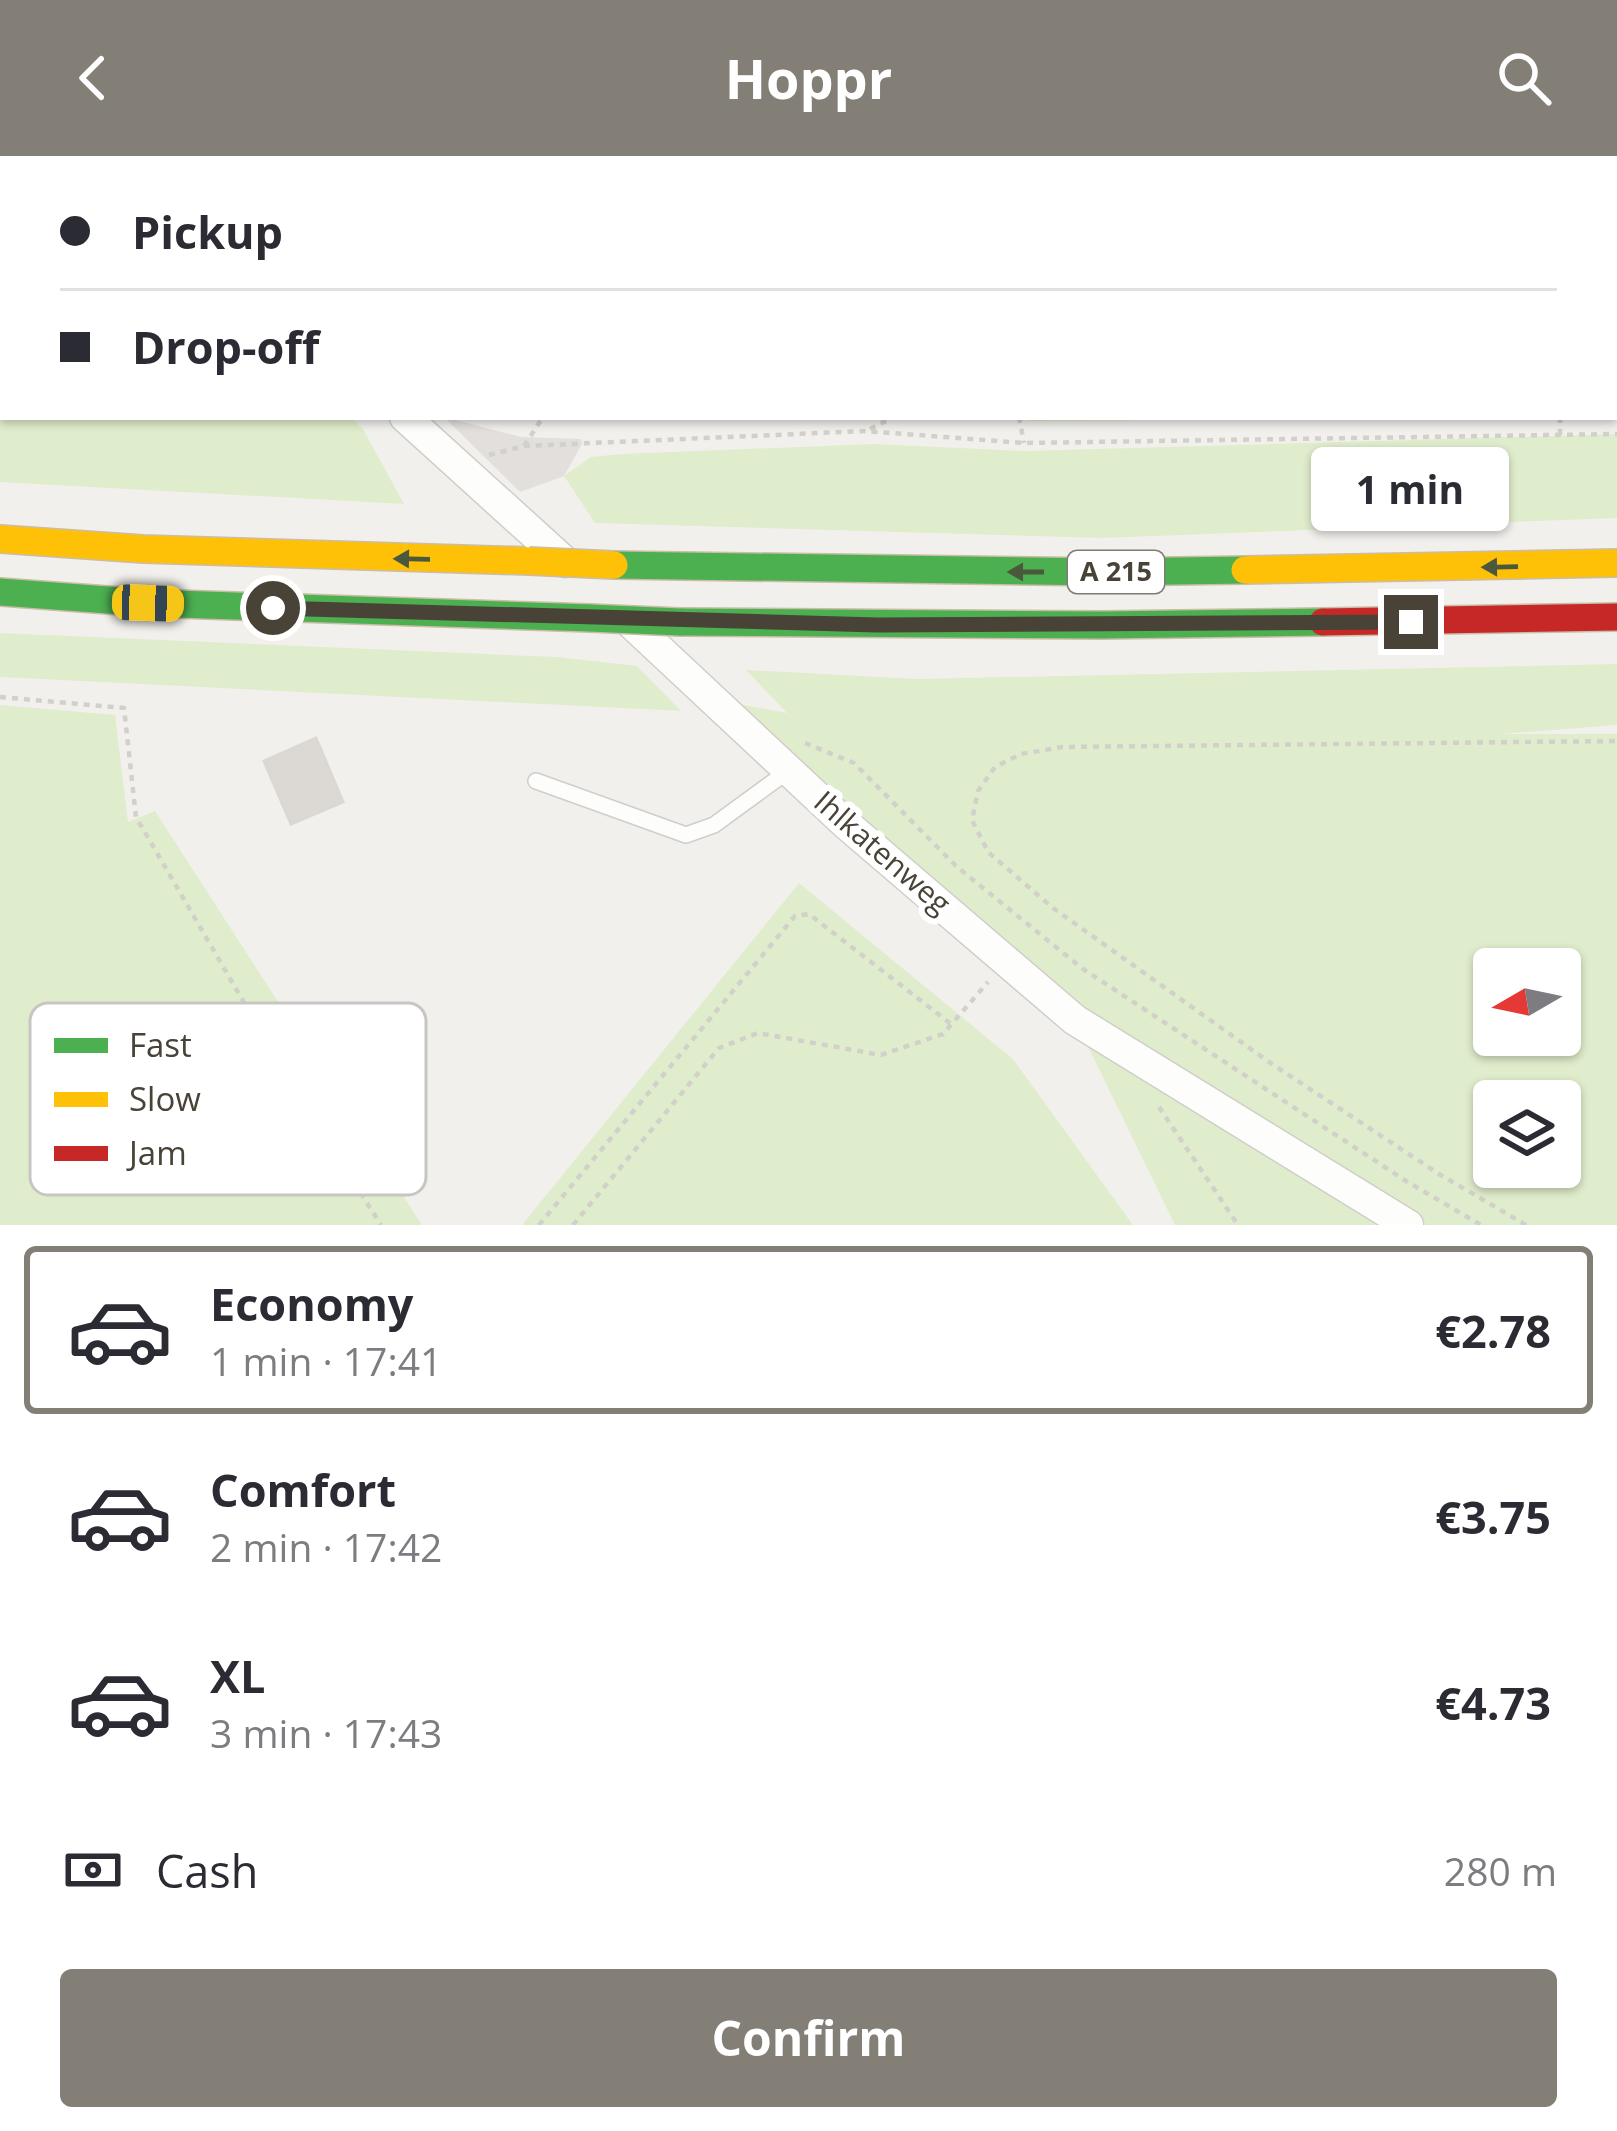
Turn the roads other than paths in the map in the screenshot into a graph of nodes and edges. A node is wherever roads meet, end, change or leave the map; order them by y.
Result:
1 (408, 420) edge
2 (0, 539) edge
3 (1617, 563) edge
4 (0, 592) edge
5 (1617, 617) edge
6 (788, 771) junction
7 (536, 781) dead end
8 (1408, 1225) edge

1 - 6 street, Ihlkatenweg
3 -> 2 highway, A 215, bridge
4 - 5 highway, A 215, bridge
6 - 7 lane
6 - 8 street, Ihlkatenweg

